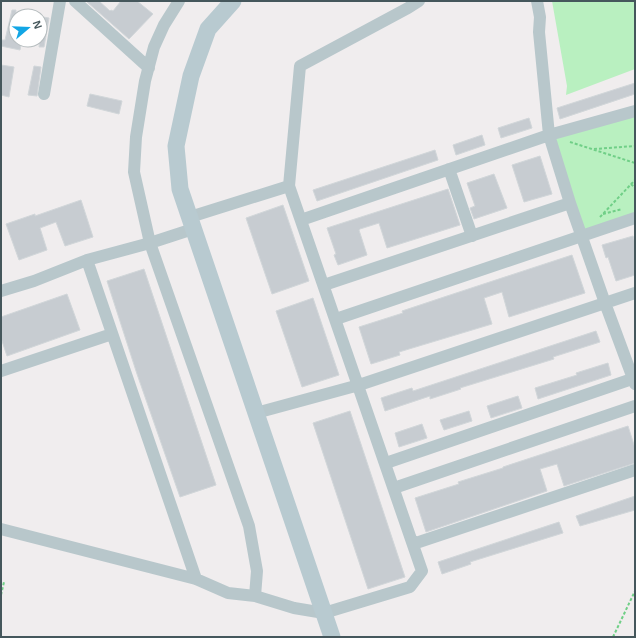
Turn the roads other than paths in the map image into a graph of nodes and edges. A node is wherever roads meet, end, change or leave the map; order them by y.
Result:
1 (60, 1) edge
2 (75, 1) edge
3 (178, 1) edge
4 (233, 1) edge
5 (419, 1) edge
6 (537, 1) edge
7 (149, 68) junction
8 (44, 94) dead end
9 (635, 111) edge
10 (549, 135) junction
11 (449, 169) junction
12 (289, 186) junction
13 (570, 203) junction
14 (635, 218) edge
15 (301, 220) junction
16 (191, 223) junction
17 (582, 235) junction
18 (472, 236) junction
19 (150, 243) junction
20 (87, 260) junction
21 (324, 285) junction
22 (1, 291) edge
23 (635, 293) edge
24 (605, 303) junction
25 (336, 319) junction
26 (112, 334) junction
27 (1, 371) edge
28 (634, 381) edge
29 (359, 385) junction
30 (635, 406) edge
31 (256, 413) junction
32 (386, 463) junction
33 (635, 470) edge
34 (394, 488) junction
35 (1, 529) edge
36 (413, 544) junction
37 (196, 578) junction
38 (254, 596) junction
39 (324, 613) junction
40 (332, 637) edge

1 - 8 street
2 - 7 street
3 - 7 street
4 - 16 street
5 - 12 street
6 - 10 street
7 - 19 street
9 - 10 street
10 - 11 street
10 - 13 street
11 - 15 street
11 - 18 street
12 - 15 street
12 - 16 street
13 - 17 street
13 - 18 street
14 - 17 street
15 - 21 street
16 - 19 street
16 - 31 street
17 - 24 street
17 - 25 street
18 - 21 street
19 - 20 street
19 - 38 street
20 - 22 street
20 - 26 street
21 - 25 street
23 - 24 street
24 - 28 street
24 - 29 street
25 - 29 street
26 - 27 street
26 - 37 street
28 - 32 street
29 - 31 street
29 - 32 street
30 - 34 street
31 - 39 street
32 - 34 street
33 - 36 street
34 - 36 street
35 - 37 street
36 - 39 street
37 - 38 street
38 - 39 street
39 - 40 street

